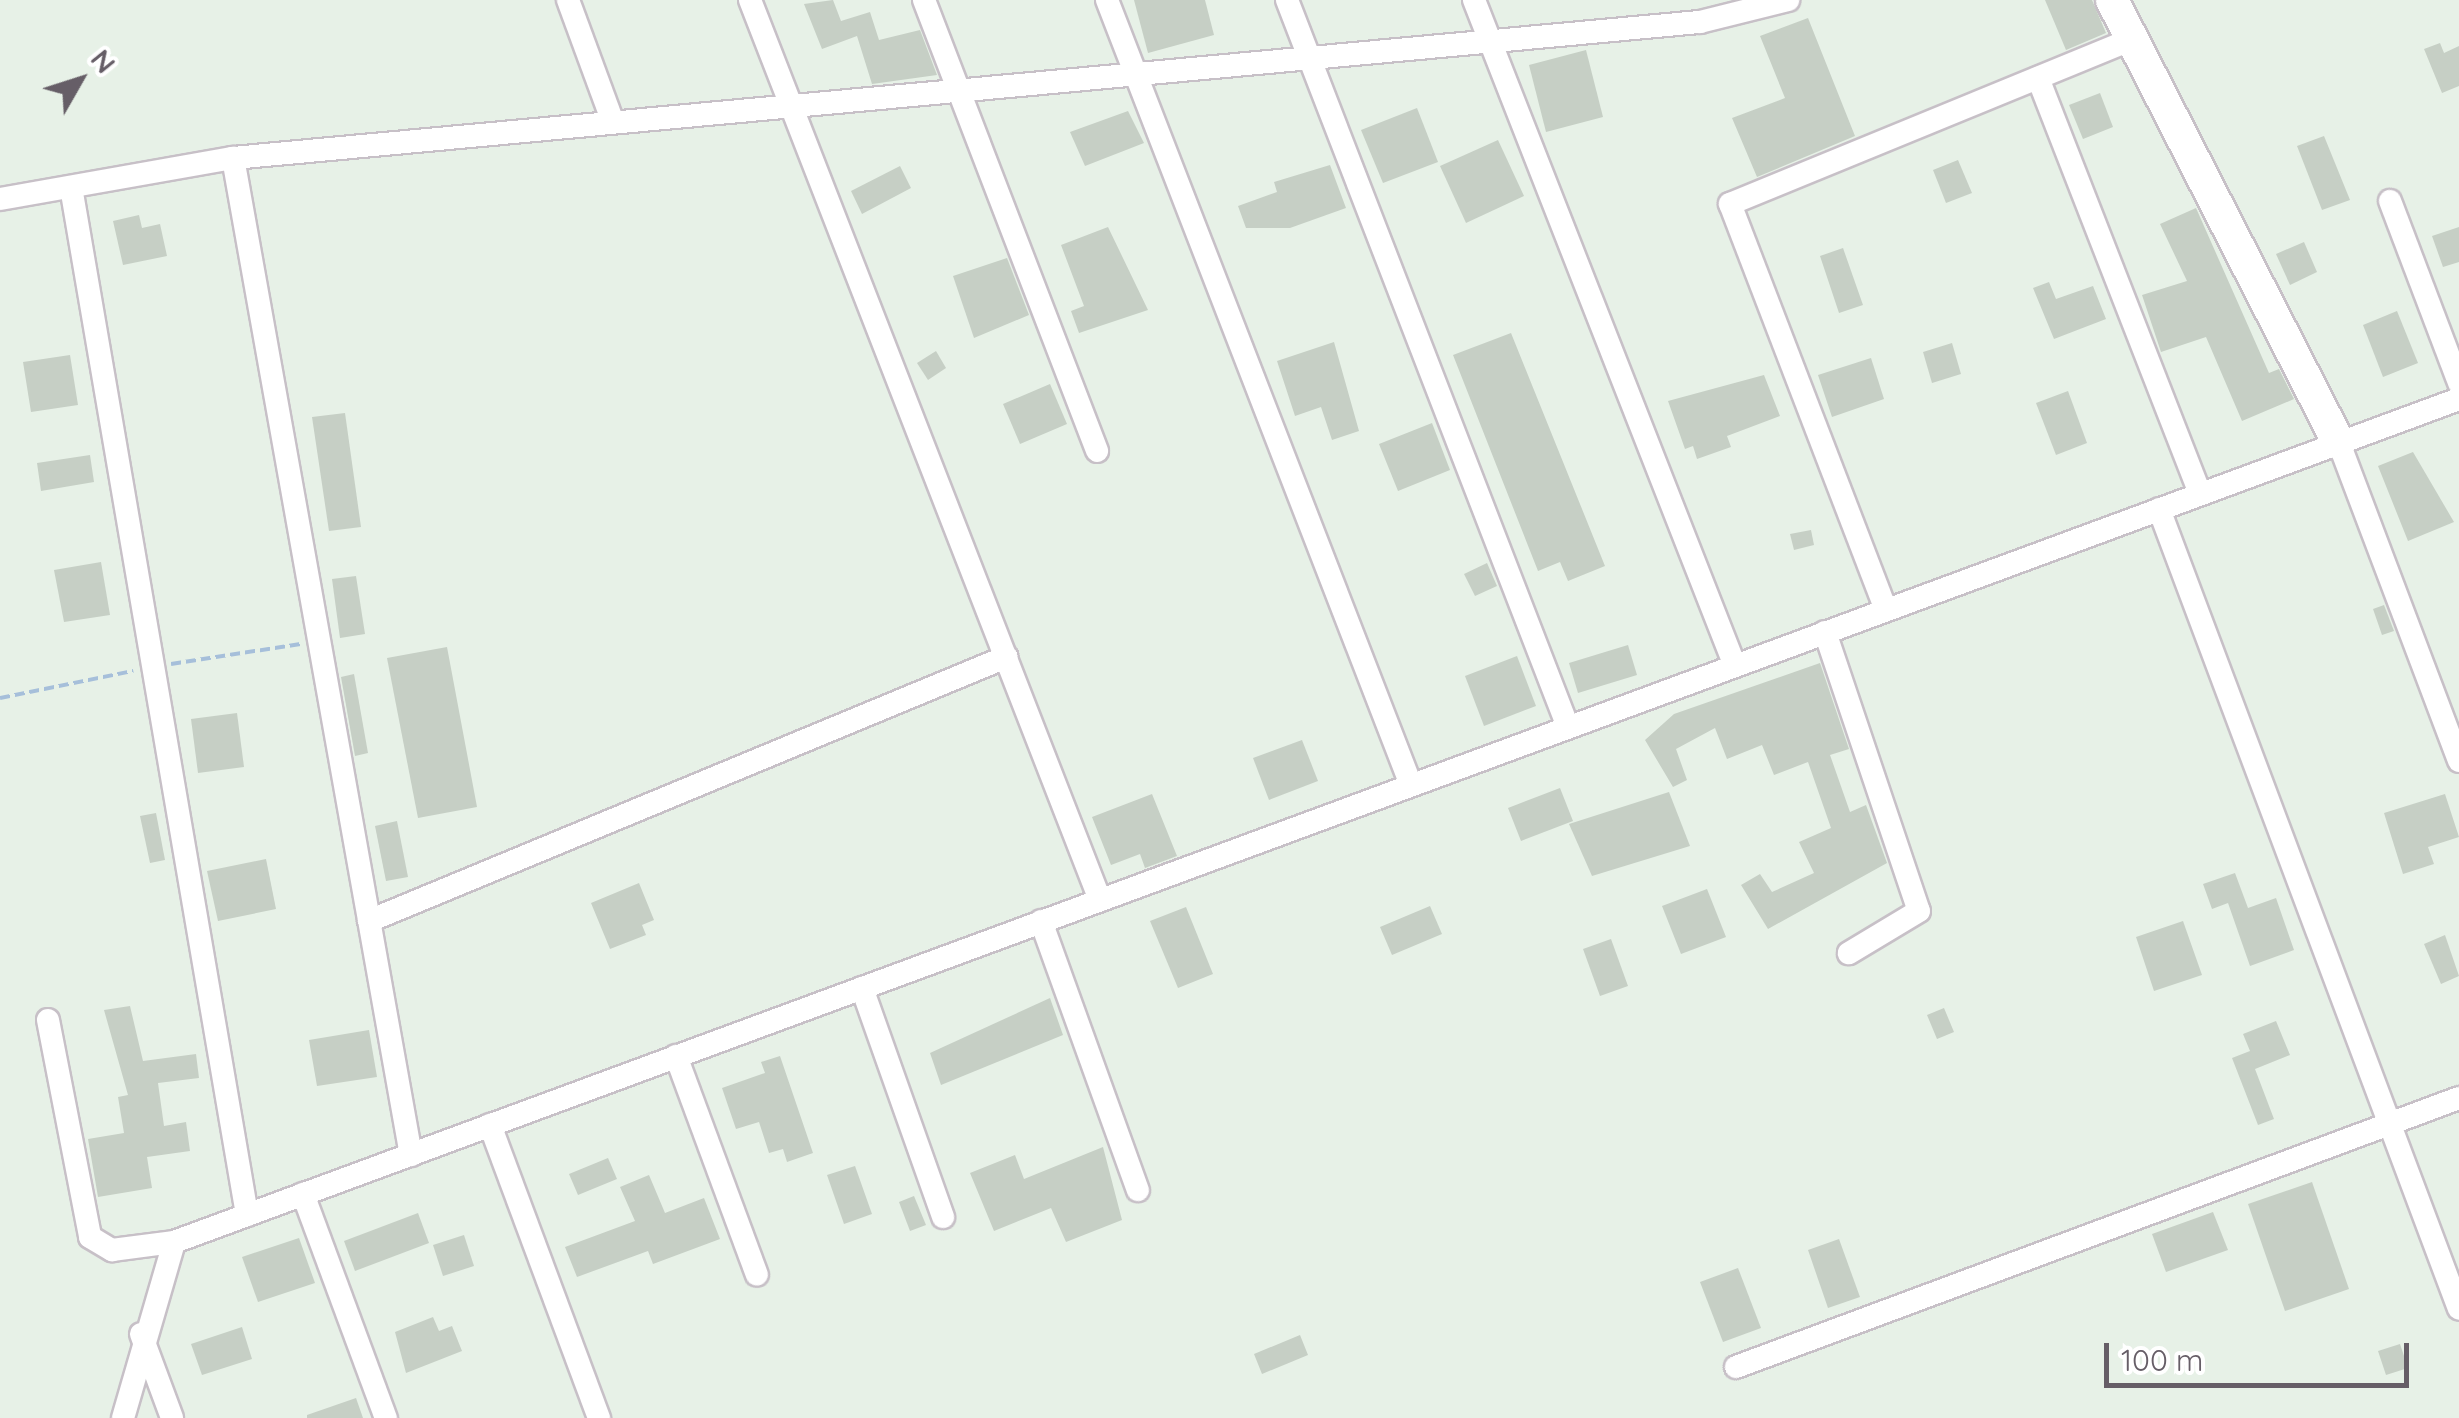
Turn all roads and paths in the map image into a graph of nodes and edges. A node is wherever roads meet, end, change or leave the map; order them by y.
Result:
1 (568, 0) edge
2 (750, 0) edge
3 (924, 0) edge
4 (1107, 0) edge
5 (1287, 0) edge
6 (1474, 0) edge
7 (1788, 0) edge
8 (2112, 0) edge
9 (1489, 39) junction
10 (2132, 39) junction
11 (1308, 56) junction
12 (1136, 74) junction
13 (2038, 78) junction
14 (958, 89) junction
15 (790, 105) junction
16 (613, 122) junction
17 (234, 158) junction
18 (71, 187) junction
19 (0, 199) edge
20 (2390, 201) dead end
21 (2459, 383) edge
22 (2459, 398) edge
23 (2339, 442) junction
24 (1097, 451) dead end
25 (2200, 494) junction
26 (2159, 509) junction
27 (1886, 610) junction
28 (1825, 632) junction
29 (1006, 657) junction
30 (1735, 666) junction
31 (2459, 692) edge
32 (2436, 700) junction
33 (1568, 727) junction
34 (2459, 761) edge
35 (1411, 785) junction
36 (1100, 900) junction
37 (369, 921) junction
38 (1042, 922) junction
39 (1849, 953) dead end
40 (862, 988) junction
41 (48, 1020) dead end
42 (676, 1056) junction
43 (2459, 1098) edge
44 (2390, 1124) junction
45 (490, 1125) junction
46 (410, 1154) junction
47 (1138, 1190) dead end
48 (303, 1194) junction
49 (247, 1215) junction
50 (943, 1217) dead end
51 (174, 1242) junction
52 (757, 1275) dead end
53 (2459, 1309) edge
54 (140, 1334) junction
55 (1736, 1368) dead end
56 (123, 1418) edge
57 (172, 1418) edge
58 (386, 1418) edge
59 (599, 1418) edge

1 - 16 street
2 - 15 street
3 - 14 street
4 - 12 street
5 - 11 street
6 - 9 street
7 - 9 street
8 - 10 street
9 - 11 street
9 - 30 street
10 - 13 street
10 - 23 street
11 - 12 street
11 - 33 street
12 - 14 street
12 - 35 street
13 - 25 street
13 - 27 street
14 - 15 street
14 - 24 street
15 - 16 street
15 - 29 street
16 - 17 street
17 - 18 street
17 - 37 street
18 - 19 street
18 - 49 street
20 - 21 street
22 - 23 street
23 - 25 street
23 - 32 street
25 - 26 street
26 - 27 street
26 - 44 street
27 - 28 street
28 - 30 street
28 - 39 street
29 - 36 street
29 - 37 street
30 - 33 street
31 - 32 street
32 - 34 street
33 - 35 street
35 - 36 street
36 - 38 street
37 - 46 street
38 - 40 street
38 - 47 street
40 - 42 street
40 - 50 street
41 - 51 street
42 - 45 street
42 - 52 street
43 - 44 street
44 - 53 street
44 - 55 street
45 - 46 street
45 - 59 street
46 - 48 street
48 - 49 street
48 - 58 street
49 - 51 street
51 - 54 street
54 - 56 street
54 - 57 street

